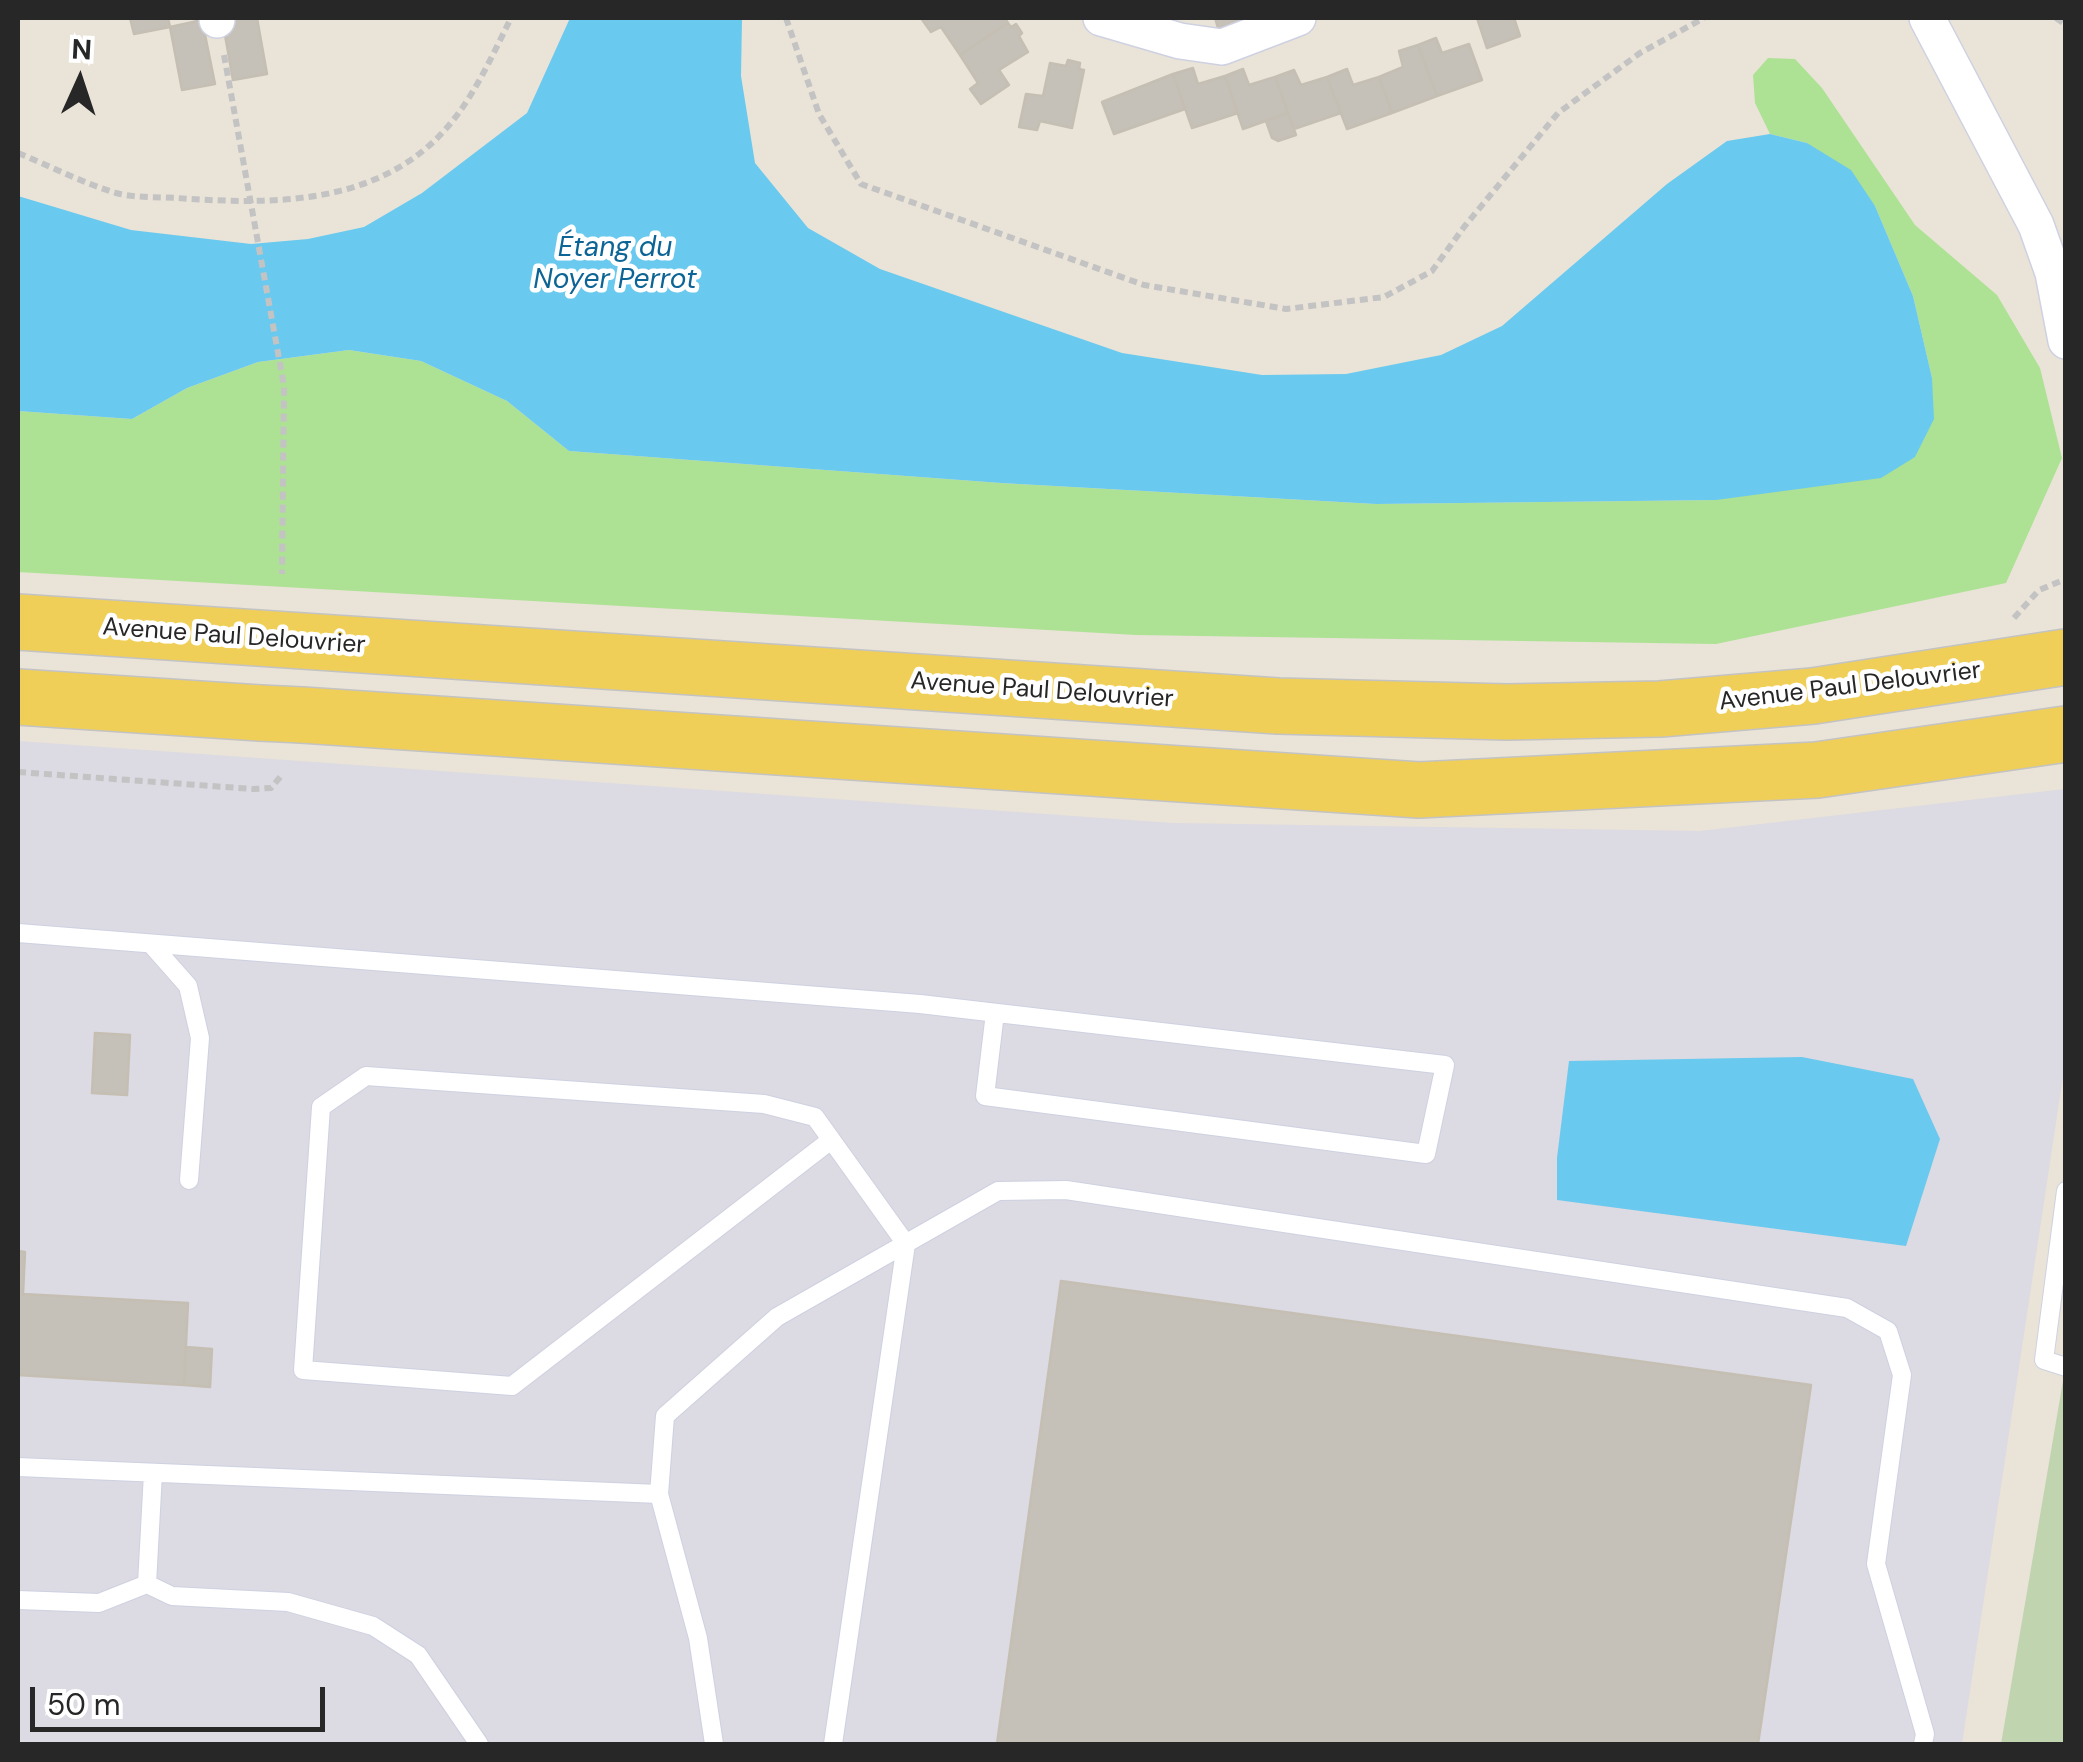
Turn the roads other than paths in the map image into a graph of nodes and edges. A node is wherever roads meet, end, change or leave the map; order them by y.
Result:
1 (1101, 18) edge
2 (1298, 18) edge
3 (1927, 18) edge
4 (2066, 341) edge
5 (18, 622) edge
6 (2066, 658) edge
7 (18, 698) edge
8 (2066, 734) edge
9 (18, 933) edge
10 (150, 944) junction
11 (995, 1013) junction
12 (831, 1140) junction
13 (189, 1180) dead end
14 (2066, 1191) edge
15 (906, 1244) junction
16 (2066, 1367) edge
17 (18, 1467) edge
18 (153, 1473) junction
19 (660, 1494) junction
20 (147, 1584) junction
21 (18, 1600) edge
22 (480, 1744) edge
23 (714, 1744) edge
24 (834, 1744) edge
25 (1924, 1744) edge

1 - 2 street
3 - 4 street
5 - 6 main road, Avenue Paul Delouvrier
7 - 8 main road
9 - 10 lane
10 - 11 lane
10 - 13 lane
11 - 11 lane
12 - 12 lane
12 - 15 lane
14 - 16 lane
15 - 19 lane
15 - 24 lane
15 - 25 lane
17 - 18 lane
18 - 19 lane
18 - 20 lane
19 - 23 lane
20 - 21 lane
20 - 22 lane

